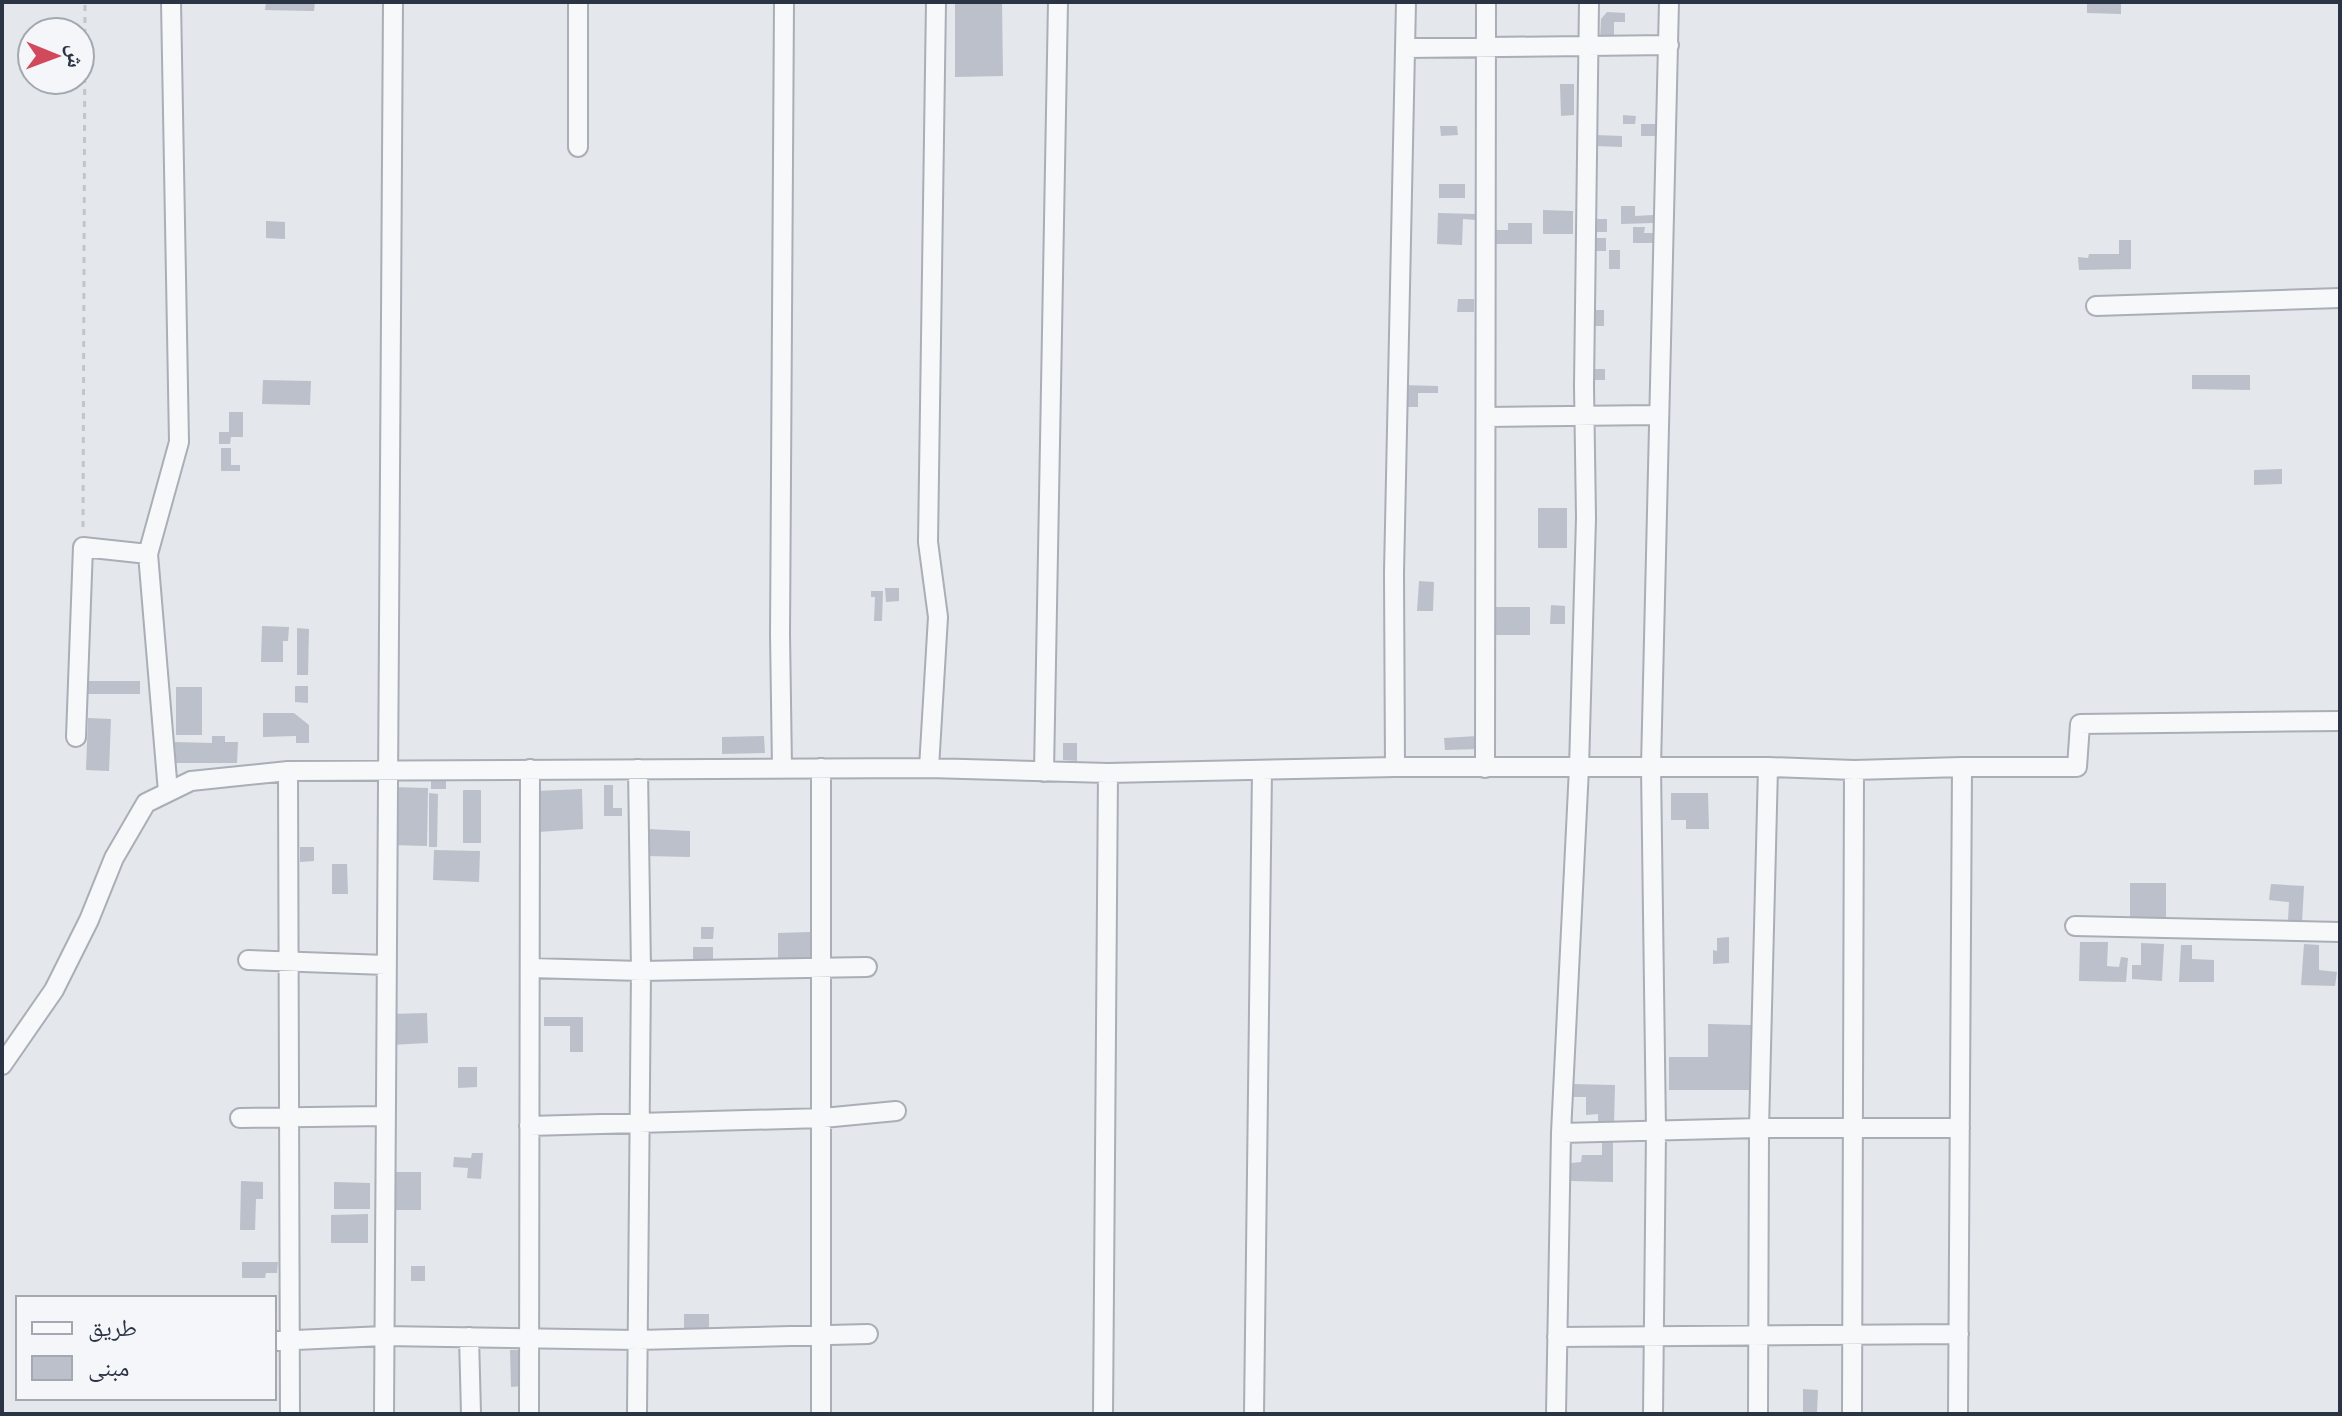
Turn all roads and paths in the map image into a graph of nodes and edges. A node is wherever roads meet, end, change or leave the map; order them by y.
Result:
1 (85, 2) edge
2 (171, 2) edge
3 (393, 2) edge
4 (578, 2) edge
5 (784, 2) edge
6 (936, 2) edge
7 (1058, 2) edge
8 (1406, 2) edge
9 (1486, 2) edge
10 (1589, 2) edge
11 (1669, 2) edge
12 (1486, 45) junction
13 (1589, 45) junction
14 (1669, 45) junction
15 (1405, 48) junction
16 (578, 147) dead end
17 (2340, 298) edge
18 (2096, 306) dead end
19 (1585, 415) junction
20 (1658, 415) junction
21 (1486, 417) junction
22 (83, 547) junction
23 (148, 554) junction
24 (2340, 721) edge
25 (76, 737) dead end
26 (1395, 767) junction
27 (1651, 767) junction
28 (1768, 767) junction
29 (1962, 767) junction
30 (782, 768) junction
31 (821, 768) junction
32 (929, 768) junction
33 (1485, 768) junction
34 (1579, 768) junction
35 (530, 769) junction
36 (638, 769) junction
37 (387, 770) junction
38 (1262, 770) junction
39 (1854, 770) junction
40 (288, 771) junction
41 (1044, 772) junction
42 (1108, 773) junction
43 (168, 792) junction
44 (2075, 926) dead end
45 (2340, 932) edge
46 (248, 960) dead end
47 (288, 961) junction
48 (386, 965) junction
49 (822, 967) junction
50 (867, 967) dead end
51 (530, 968) junction
52 (641, 971) junction
53 (2, 1065) edge
54 (896, 1111) dead end
55 (385, 1116) junction
56 (289, 1117) junction
57 (240, 1118) dead end
58 (823, 1118) junction
59 (640, 1123) junction
60 (529, 1126) junction
61 (1759, 1128) junction
62 (1851, 1128) junction
63 (1960, 1128) junction
64 (1656, 1131) junction
65 (1561, 1133) junction
66 (868, 1334) dead end
67 (1959, 1334) junction
68 (1758, 1335) junction
69 (1852, 1335) junction
70 (384, 1336) junction
71 (821, 1336) junction
72 (1653, 1336) junction
73 (469, 1337) junction
74 (1557, 1337) junction
75 (529, 1338) junction
76 (638, 1340) junction
77 (282, 1341) edge
78 (290, 1414) edge
79 (384, 1414) edge
80 (471, 1414) edge
81 (529, 1414) edge
82 (637, 1414) edge
83 (821, 1414) edge
84 (1103, 1414) edge
85 (1254, 1414) edge
86 (1556, 1414) edge
87 (1653, 1414) edge
88 (1758, 1414) edge
89 (1852, 1414) edge
90 (1958, 1414) edge

1 - 22 path
2 - 23 street
3 - 37 street
4 - 16 street
5 - 30 street
6 - 32 street
7 - 41 street
8 - 15 street
9 - 12 street
10 - 13 street
11 - 14 street
12 - 13 street
12 - 15 street
12 - 21 street
13 - 14 street
13 - 19 street
14 - 20 street
15 - 26 street
17 - 18 street
19 - 20 street
19 - 21 street
19 - 34 street
20 - 27 street
21 - 33 street
22 - 23 street
22 - 25 street
23 - 43 street
24 - 29 street
26 - 33 street
26 - 38 street
27 - 28 street
27 - 34 street
27 - 64 street
28 - 39 street
28 - 61 street
29 - 39 street
29 - 63 street
30 - 31 street
30 - 36 street
31 - 32 street
31 - 49 street
32 - 41 street
33 - 34 street
34 - 65 street
35 - 36 street
35 - 37 street
35 - 51 street
36 - 52 street
37 - 40 street
37 - 48 street
38 - 42 street
38 - 85 street
39 - 62 street
40 - 43 street
40 - 47 street
41 - 42 street
42 - 84 street
43 - 53 street
44 - 45 street
46 - 47 street
47 - 48 street
47 - 56 street
48 - 55 street
49 - 50 street
49 - 52 street
49 - 58 street
51 - 52 street
51 - 60 street
52 - 59 street
54 - 58 street
55 - 56 street
55 - 70 street
56 - 57 street
56 - 77 street
58 - 59 street
58 - 71 street
59 - 60 street
59 - 76 street
60 - 75 street
61 - 62 street
61 - 64 street
61 - 68 street
62 - 63 street
62 - 69 street
63 - 67 street
64 - 65 street
64 - 72 street
65 - 74 street
66 - 71 street
67 - 69 street
67 - 90 street
68 - 69 street
68 - 72 street
68 - 88 street
69 - 89 street
70 - 73 street
70 - 77 street
70 - 79 street
71 - 76 street
71 - 83 street
72 - 74 street
72 - 87 street
73 - 75 street
73 - 80 street
74 - 86 street
75 - 76 street
75 - 81 street
76 - 82 street
77 - 78 street

